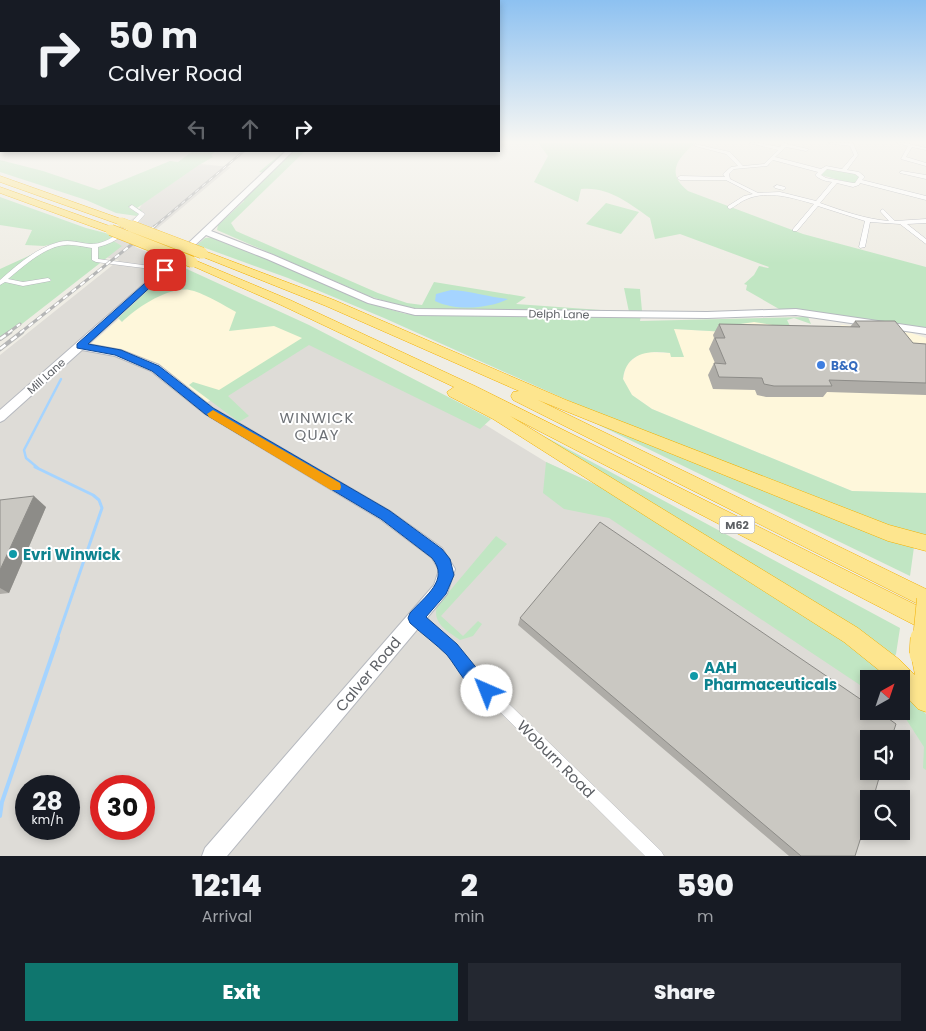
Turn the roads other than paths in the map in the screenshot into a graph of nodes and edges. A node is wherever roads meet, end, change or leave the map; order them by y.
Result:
1 (11, 183) edge
2 (257, 183) edge
3 (735, 183) edge
4 (834, 183) edge
5 (841, 183) edge
6 (856, 183) edge
7 (867, 183) edge
8 (0, 190) edge
9 (758, 194) junction
10 (926, 198) edge
11 (817, 205) junction
12 (132, 207) dead end
13 (730, 207) dead end
14 (882, 211) dead end
15 (868, 220) junction
16 (926, 221) edge
17 (893, 222) junction
18 (902, 222) junction
19 (792, 229) joint
20 (206, 232) junction
21 (803, 232) dead end
22 (926, 242) edge
23 (94, 246) junction
24 (863, 247) dead end
25 (165, 270) junction
26 (48, 280) dead end
27 (250, 280) junction
28 (2, 281) edge
29 (926, 331) edge
30 (80, 346) junction
31 (0, 417) edge
32 (926, 543) edge
33 (926, 599) edge
34 (416, 618) junction
35 (926, 621) edge
36 (926, 676) edge
37 (926, 701) edge
38 (213, 856) edge
39 (656, 856) edge

1 - 27 highway, M62, bridge
2 - 20 street, Mill Lane
3 - 9 street
4 - 11 street
5 - 6 street
7 - 10 street
8 - 27 highway, M62, bridge
9 - 11 street
9 - 13 street
11 - 15 street
11 - 19 street
12 - 23 street
14 - 17 street
15 - 17 street
15 - 24 street
16 - 18 street
17 - 18 street
18 - 22 street
19 - 21 street
20 - 25 street, Mill Lane
20 - 29 street, Delph Lane
23 - 25 street
23 - 28 street
25 - 30 street, Mill Lane
26 - 28 street
27 - 32 highway
27 - 33 highway, M62
27 - 35 highway, M62
27 - 37 highway
30 - 31 street, Mill Lane
30 - 34 street, Calver Road
33 - 36 highway, bridge
34 - 38 street, Calver Road
34 - 39 street, Woburn Road

